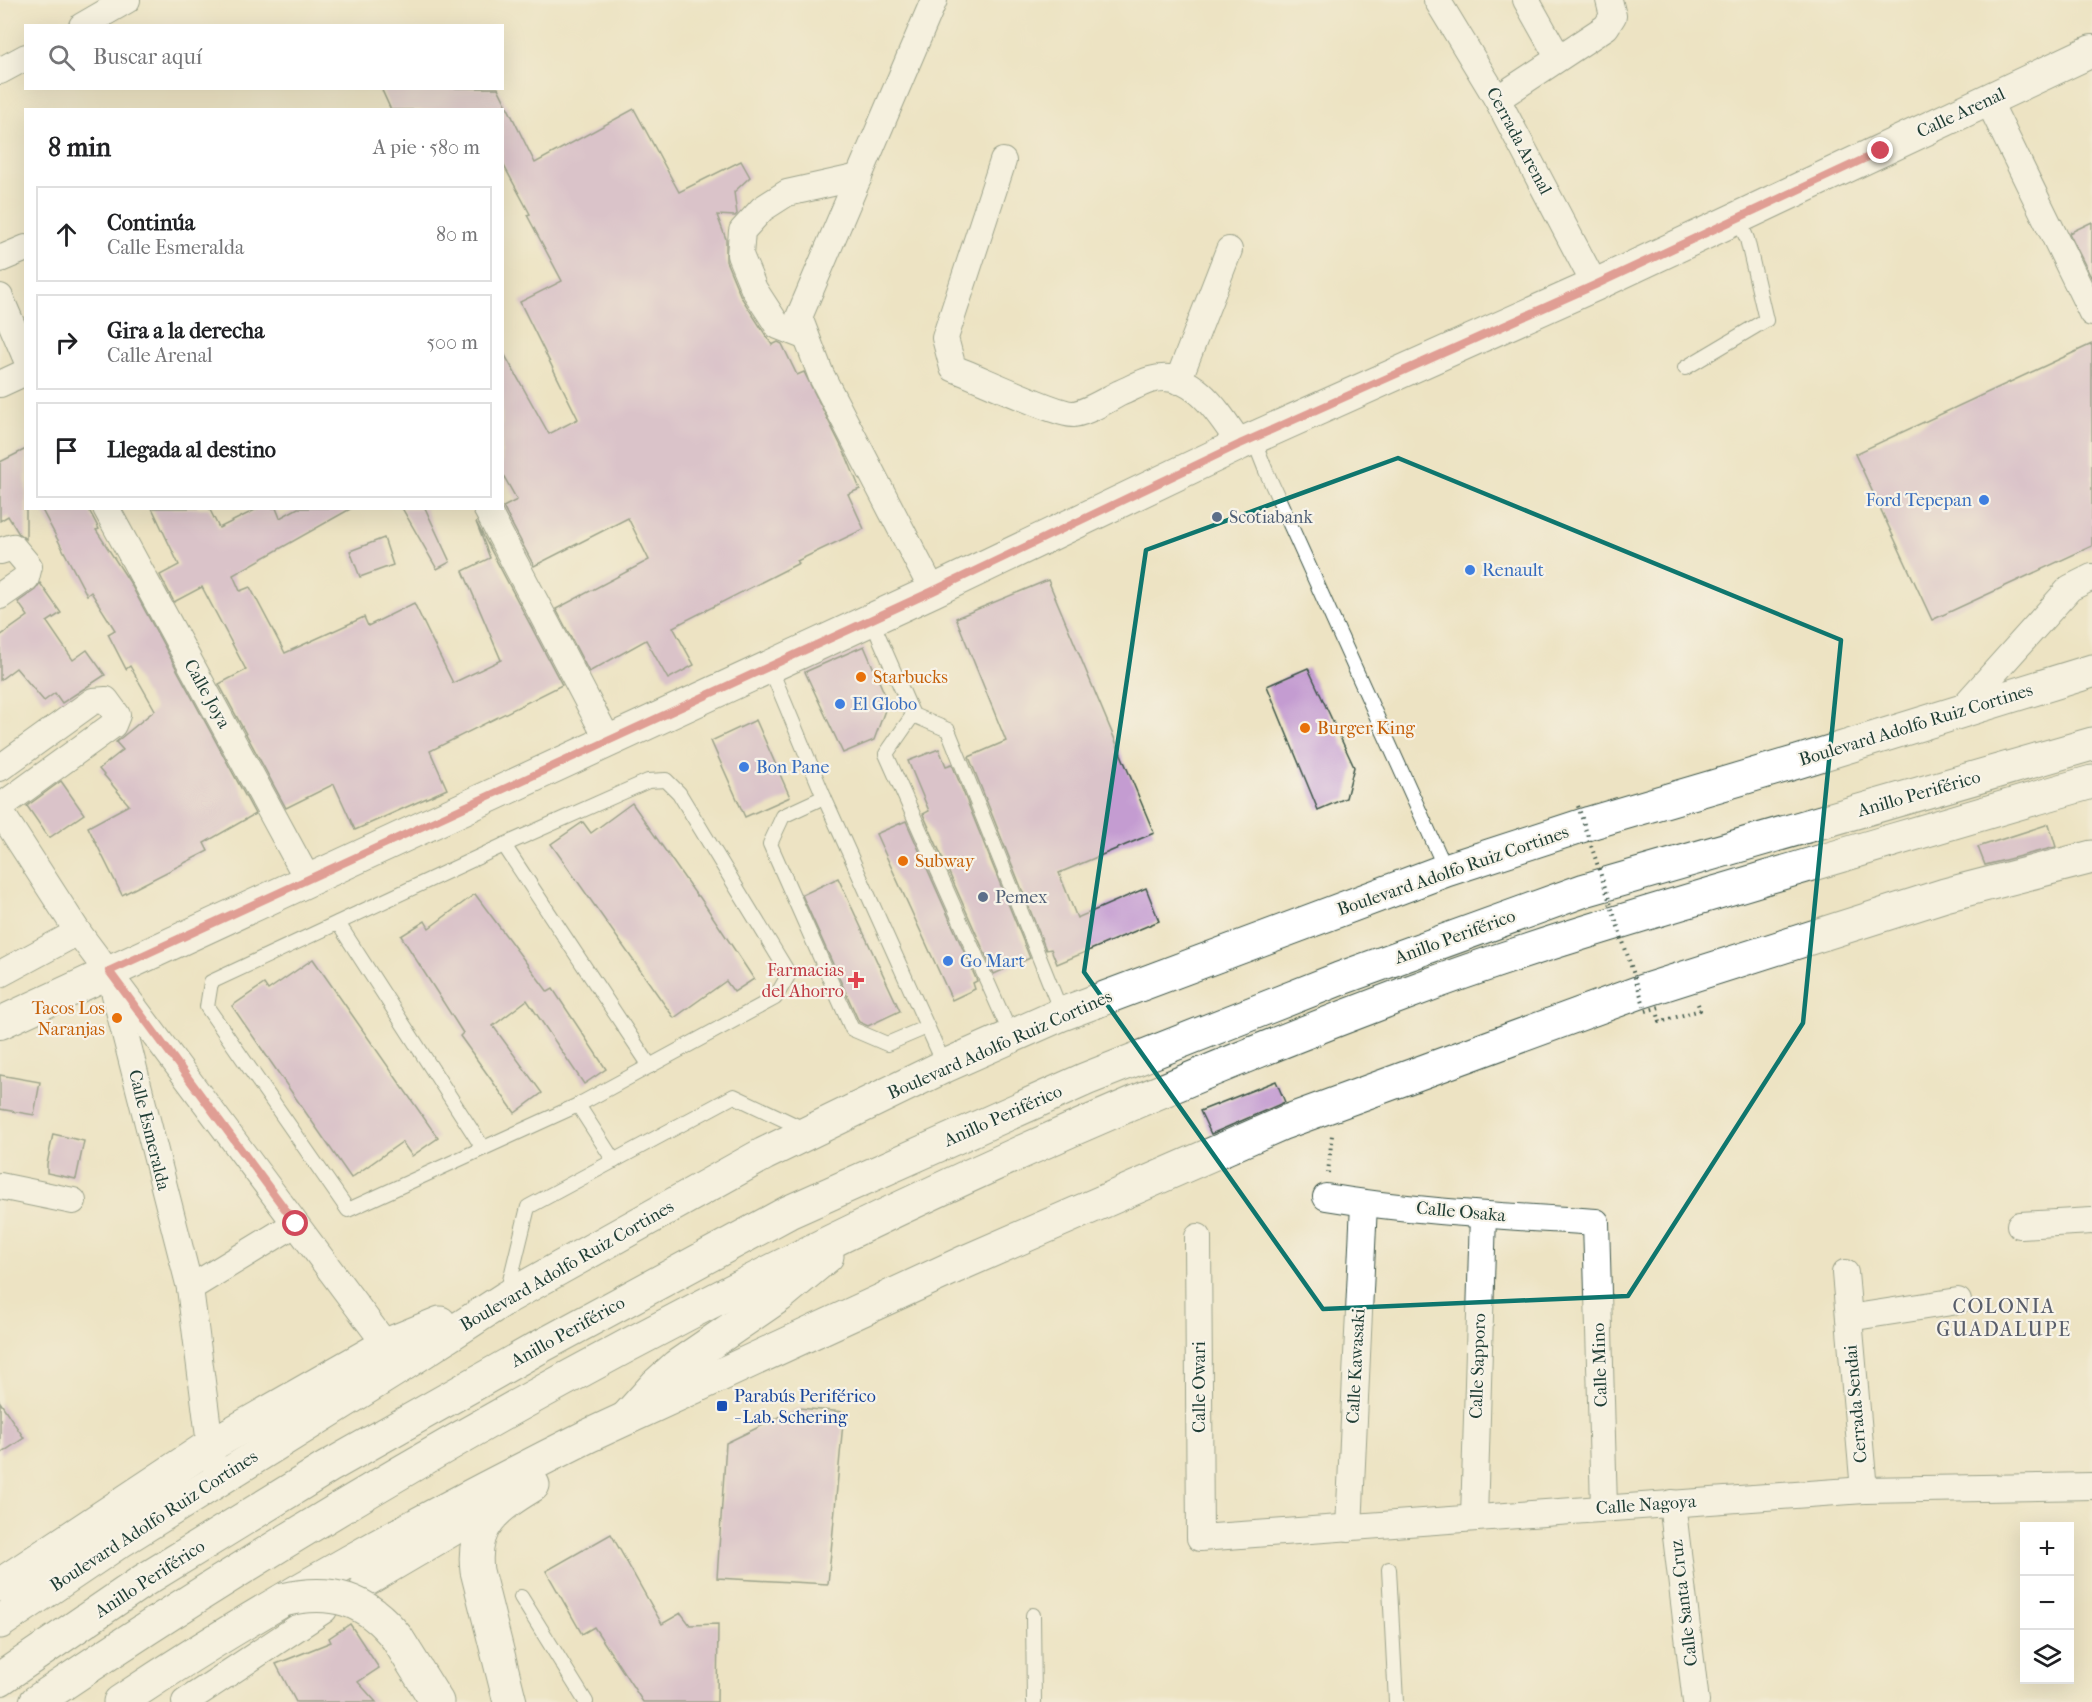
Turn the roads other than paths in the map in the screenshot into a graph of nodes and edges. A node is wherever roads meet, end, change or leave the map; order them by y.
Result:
1 (127, 0) edge
2 (934, 0) edge
3 (1437, 0) edge
4 (1526, 0) edge
5 (1609, 0) edge
6 (85, 24) edge
7 (2092, 51) edge
8 (1558, 57) junction
9 (24, 58) edge
10 (0, 71) edge
11 (1497, 99) junction
12 (1988, 100) junction
13 (1003, 160) dead end
14 (859, 177) junction
15 (1738, 218) junction
16 (24, 249) edge
17 (1229, 250) dead end
18 (0, 259) edge
19 (1595, 285) junction
20 (0, 297) edge
21 (2092, 313) edge
22 (806, 337) junction
23 (24, 353) edge
24 (1685, 368) dead end
25 (24, 373) edge
26 (1178, 381) junction
27 (0, 384) edge
28 (1247, 441) junction
29 (107, 510) edge
30 (487, 510) edge
31 (0, 552) edge
32 (2092, 577) edge
33 (933, 591) junction
34 (0, 596) edge
35 (870, 620) junction
36 (769, 665) junction
37 (2092, 671) edge
38 (1958, 713) junction
39 (913, 715) junction
40 (608, 740) junction
41 (2092, 744) edge
42 (0, 768) edge
43 (2092, 782) edge
44 (824, 797) junction
45 (0, 809) edge
46 (504, 845) junction
47 (2092, 857) edge
48 (1446, 870) junction
49 (308, 880) junction
50 (338, 923) junction
51 (78, 932) junction
52 (109, 971) junction
53 (0, 974) edge
54 (1062, 1014) junction
55 (0, 1023) edge
56 (927, 1027) junction
57 (1012, 1037) junction
58 (650, 1066) junction
59 (945, 1066) junction
60 (578, 1105) junction
61 (810, 1131) junction
62 (483, 1148) junction
63 (614, 1161) junction
64 (0, 1186) edge
65 (1326, 1197) road end
66 (73, 1201) dead end
67 (1364, 1204) junction
68 (1483, 1215) junction
69 (2092, 1221) edge
70 (1596, 1222) joint
71 (296, 1224) junction
72 (862, 1225) junction
73 (2020, 1225) dead end
74 (1197, 1236) dead end
75 (1845, 1273) dead end
76 (190, 1288) junction
77 (506, 1298) junction
78 (1958, 1300) dead end
79 (1849, 1318) junction
80 (386, 1345) junction
81 (628, 1416) junction
82 (588, 1436) junction
83 (211, 1444) junction
84 (213, 1483) junction
85 (2092, 1486) edge
86 (1864, 1490) junction
87 (1672, 1503) junction
88 (501, 1505) junction
89 (1604, 1507) junction
90 (1474, 1518) junction
91 (1349, 1528) junction
92 (1200, 1538) joint
93 (1389, 1569) dead end
94 (0, 1585) edge
95 (364, 1585) dead end
96 (521, 1597) dead end
97 (283, 1600) junction
98 (324, 1610) dead end
99 (1033, 1615) dead end
100 (0, 1622) edge
101 (0, 1679) edge
102 (36, 1702) edge
103 (120, 1702) edge
104 (185, 1702) edge
105 (437, 1702) edge
106 (510, 1702) edge
107 (586, 1702) edge
108 (1034, 1702) edge
109 (1396, 1702) edge
110 (1696, 1702) edge

1 - 6 street
2 - 14 street
3 - 11 street, Cerrada Arenal
4 - 8 street
5 - 8 street
7 - 12 street, Calle Arenal
8 - 11 street
9 - 10 street
11 - 19 street, Cerrada Arenal
12 - 15 street, Calle Arenal
12 - 21 street
13 - 26 street
14 - 22 street
14 - 22 street
15 - 19 street, Calle Arenal
15 - 24 lane
16 - 18 street
17 - 26 street
19 - 28 street, Calle Arenal
20 - 23 street
22 - 33 street
25 - 27 street
26 - 28 street
28 - 33 street, Calle Arenal
28 - 48 lane
29 - 49 street, Calle Joya
30 - 40 street
31 - 34 street
32 - 38 street
33 - 35 street, Calle Arenal
35 - 36 street, Calle Arenal
35 - 39 lane
36 - 40 street, Calle Arenal
36 - 44 lane
37 - 38 main road, Boulevard Adolfo Ruiz Cortines
38 - 48 main road, Boulevard Adolfo Ruiz Cortines
39 - 54 lane
39 - 57 lane
40 - 49 street, Calle Arenal
41 - 101 main road, Anillo Periférico
42 - 45 street
43 - 72 main road, Anillo Periférico
44 - 56 lane
44 - 56 lane
45 - 51 street, Calle Esmeralda
46 - 50 lane
46 - 58 lane
46 - 58 lane
47 - 81 main road
48 - 54 main road, Boulevard Adolfo Ruiz Cortines
49 - 52 street, Calle Arenal
50 - 62 lane
50 - 62 lane
51 - 52 street, Calle Esmeralda
51 - 53 street
52 - 55 street, Calle Arenal
52 - 71 street, Calle Esmeralda
52 - 76 street, Calle Esmeralda
54 - 57 main road, Boulevard Adolfo Ruiz Cortines
56 - 59 lane
57 - 59 main road, Boulevard Adolfo Ruiz Cortines
58 - 60 lane
59 - 61 main road, Boulevard Adolfo Ruiz Cortines
60 - 62 lane
60 - 63 lane
61 - 63 lane
61 - 77 main road, Boulevard Adolfo Ruiz Cortines
63 - 77 lane
64 - 66 street
65 - 67 street, Calle Osaka
67 - 68 street, Calle Osaka
67 - 91 street, Calle Kawasaki
68 - 70 street, Calle Osaka
68 - 90 street, Calle Sapporo
69 - 73 street
70 - 89 street, Calle Mino
71 - 76 street
71 - 80 street, Calle Esmeralda
72 - 81 main road
72 - 102 main road, Anillo Periférico
74 - 92 street, Calle Owari
75 - 79 street, Cerrada Sendai
76 - 83 street, Calle Esmeralda
77 - 80 main road
77 - 84 main road, Boulevard Adolfo Ruiz Cortines
78 - 79 street
79 - 86 street, Cerrada Sendai
80 - 83 main road
81 - 82 main road
82 - 88 main road
82 - 97 main road
83 - 84 street, Calle Esmeralda
83 - 94 main road
84 - 100 main road, Boulevard Adolfo Ruiz Cortines
85 - 86 street, Calle Nagoya
86 - 87 street, Calle Nagoya
87 - 89 street, Calle Nagoya
87 - 110 street, Calle Santa Cruz
88 - 95 street
88 - 106 main road
89 - 90 street, Calle Nagoya
90 - 91 street, Calle Nagoya
91 - 92 street, Calle Nagoya
93 - 109 lane
96 - 107 lane
97 - 103 main road
97 - 105 main road, bridge
98 - 104 street
99 - 108 lane

